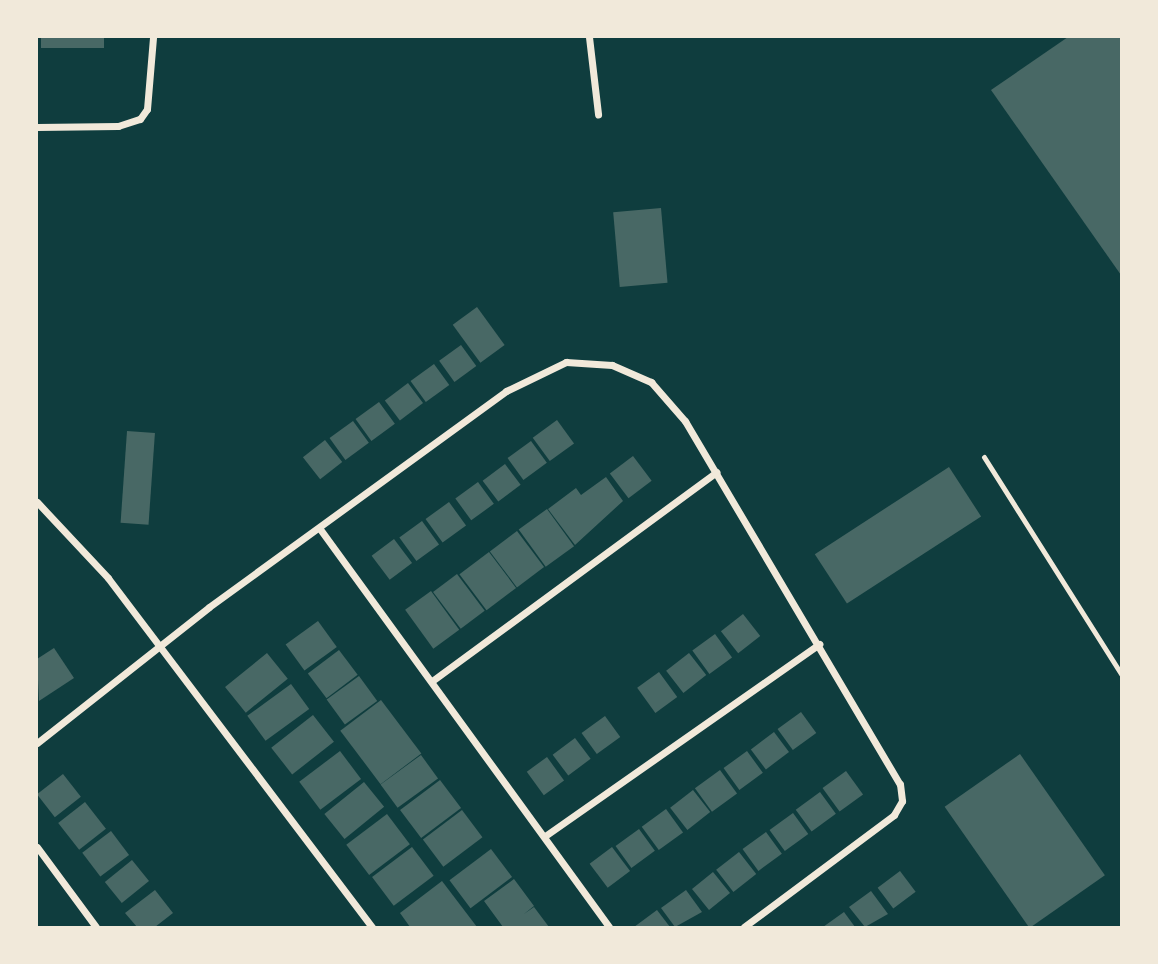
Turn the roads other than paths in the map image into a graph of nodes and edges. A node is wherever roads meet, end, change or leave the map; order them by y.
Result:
1 (153, 37) edge
2 (589, 37) edge
3 (598, 114) dead end
4 (37, 127) edge
5 (984, 457) dead end
6 (718, 472) junction
7 (37, 502) edge
8 (320, 529) junction
9 (819, 644) junction
10 (161, 648) junction
11 (1121, 674) edge
12 (432, 681) junction
13 (37, 743) edge
14 (545, 836) junction
15 (37, 847) edge
16 (96, 927) edge
17 (372, 927) edge
18 (609, 927) edge
19 (744, 927) edge

1 - 4 street
2 - 3 street
5 - 11 lane
6 - 8 street
6 - 9 street
6 - 12 street
7 - 10 street
8 - 10 street
8 - 12 street
9 - 14 street
9 - 19 street
10 - 13 street
10 - 17 street
12 - 14 street
14 - 18 street
15 - 16 street

